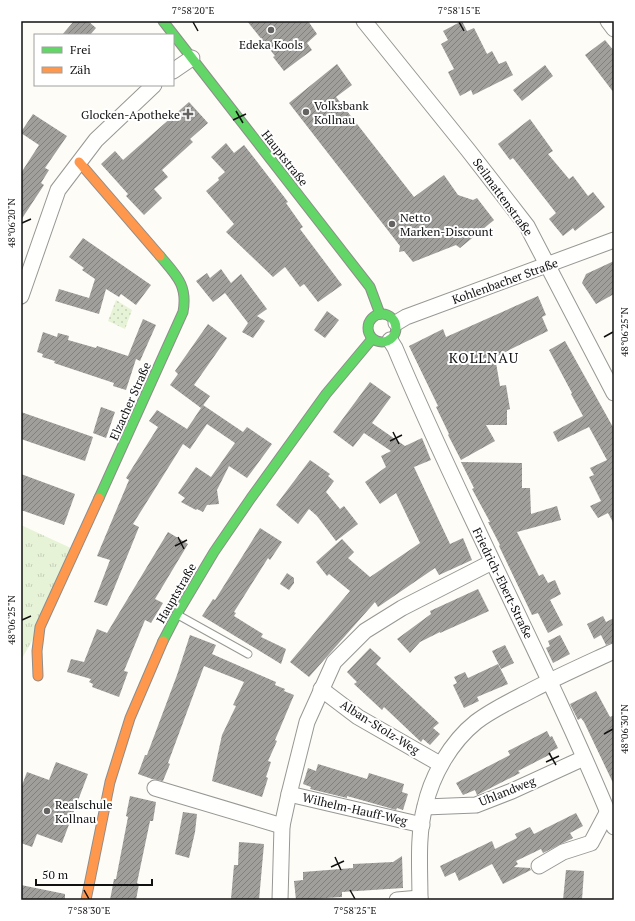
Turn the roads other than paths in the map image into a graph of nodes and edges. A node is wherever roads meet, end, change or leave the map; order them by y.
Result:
1 (163, 21) edge
2 (364, 21) edge
3 (608, 21) edge
4 (614, 29) edge
5 (173, 34) edge
6 (174, 35) edge
7 (192, 58) junction
8 (174, 70) edge
9 (153, 86) edge
10 (79, 162) junction
11 (614, 240) edge
12 (548, 265) junction
13 (25, 275) edge
14 (21, 296) edge
15 (380, 314) junction
16 (396, 322) junction
17 (372, 339) junction
18 (390, 340) junction
19 (614, 393) edge
20 (492, 562) junction
21 (176, 614) junction
22 (614, 651) edge
23 (248, 654) dead end
24 (38, 676) dead end
25 (550, 681) junction
26 (321, 689) junction
27 (584, 758) junction
28 (440, 764) junction
29 (155, 788) dead end
30 (289, 794) junction
31 (425, 807) junction
32 (608, 811) junction
33 (422, 825) junction
34 (282, 826) junction
35 (614, 827) edge
36 (539, 866) dead end
37 (420, 899) edge
38 (86, 900) edge
39 (280, 900) edge
40 (398, 900) edge

1 - 5 street, Hauptstraße
2 - 12 street, Seilmattenstraße
3 - 4 street
6 - 7 street, Hauptstraße
7 - 8 street
7 - 15 street, Hauptstraße
9 - 10 street
10 - 13 street
10 - 24 street, Elzacher Straße
11 - 12 street, Kohlenbacher Straße
12 - 16 street, Kohlenbacher Straße
12 - 19 street, Seilmattenstraße
13 - 14 street
15 - 16 street
15 - 17 street
16 - 18 street
17 - 18 street
17 - 21 street, Hauptstraße
18 - 20 street, Friedrich-Ebert-Straße
20 - 25 street, Friedrich-Ebert-Straße
20 - 26 street
21 - 23 lane
21 - 38 street, Hauptstraße
22 - 25 street
25 - 27 street, Friedrich-Ebert-Straße
25 - 28 street
26 - 28 street, Alban-Stolz-Weg
26 - 30 street
27 - 31 street, Uhlandweg
27 - 32 street, Friedrich-Ebert-Straße
28 - 31 street
29 - 34 street
30 - 33 street, Wilhelm-Hauff-Weg
30 - 34 street
31 - 33 street
32 - 35 street, Friedrich-Ebert-Straße
32 - 36 street
33 - 37 street
34 - 39 street
37 - 40 street

